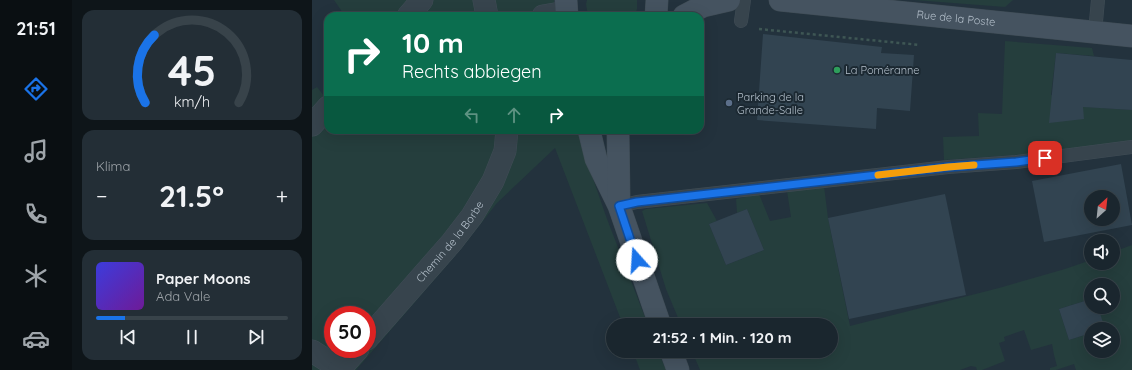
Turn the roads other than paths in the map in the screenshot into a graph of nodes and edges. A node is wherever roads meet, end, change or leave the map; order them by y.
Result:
1 (422, 0) edge
2 (484, 0) edge
3 (657, 0) edge
4 (729, 0) edge
5 (744, 0) edge
6 (780, 0) edge
7 (1098, 0) edge
8 (566, 9) edge
9 (412, 12) edge
10 (486, 12) edge
11 (556, 12) edge
12 (656, 12) edge
13 (692, 12) edge
14 (741, 21) dead end
15 (1095, 32) junction
16 (1132, 36) edge
17 (324, 112) edge
18 (312, 125) edge
19 (507, 134) edge
20 (590, 134) edge
21 (618, 134) edge
22 (1132, 147) edge
23 (619, 206) junction
24 (658, 318) edge
25 (376, 329) edge
26 (312, 351) edge
27 (350, 358) edge
28 (673, 358) edge
29 (340, 370) edge
30 (678, 370) edge

1 - 9 street
2 - 10 street
3 - 12 street
4 - 13 street
5 - 14 lane
6 - 15 street, Rue de la Poste
7 - 15 lane
8 - 11 street
15 - 16 street, Rue de la Poste
17 - 18 street
19 - 25 street, Chemin de la Borbe
20 - 23 street
21 - 23 street
22 - 23 lane
23 - 24 street
26 - 29 street
27 - 29 street
28 - 30 street

